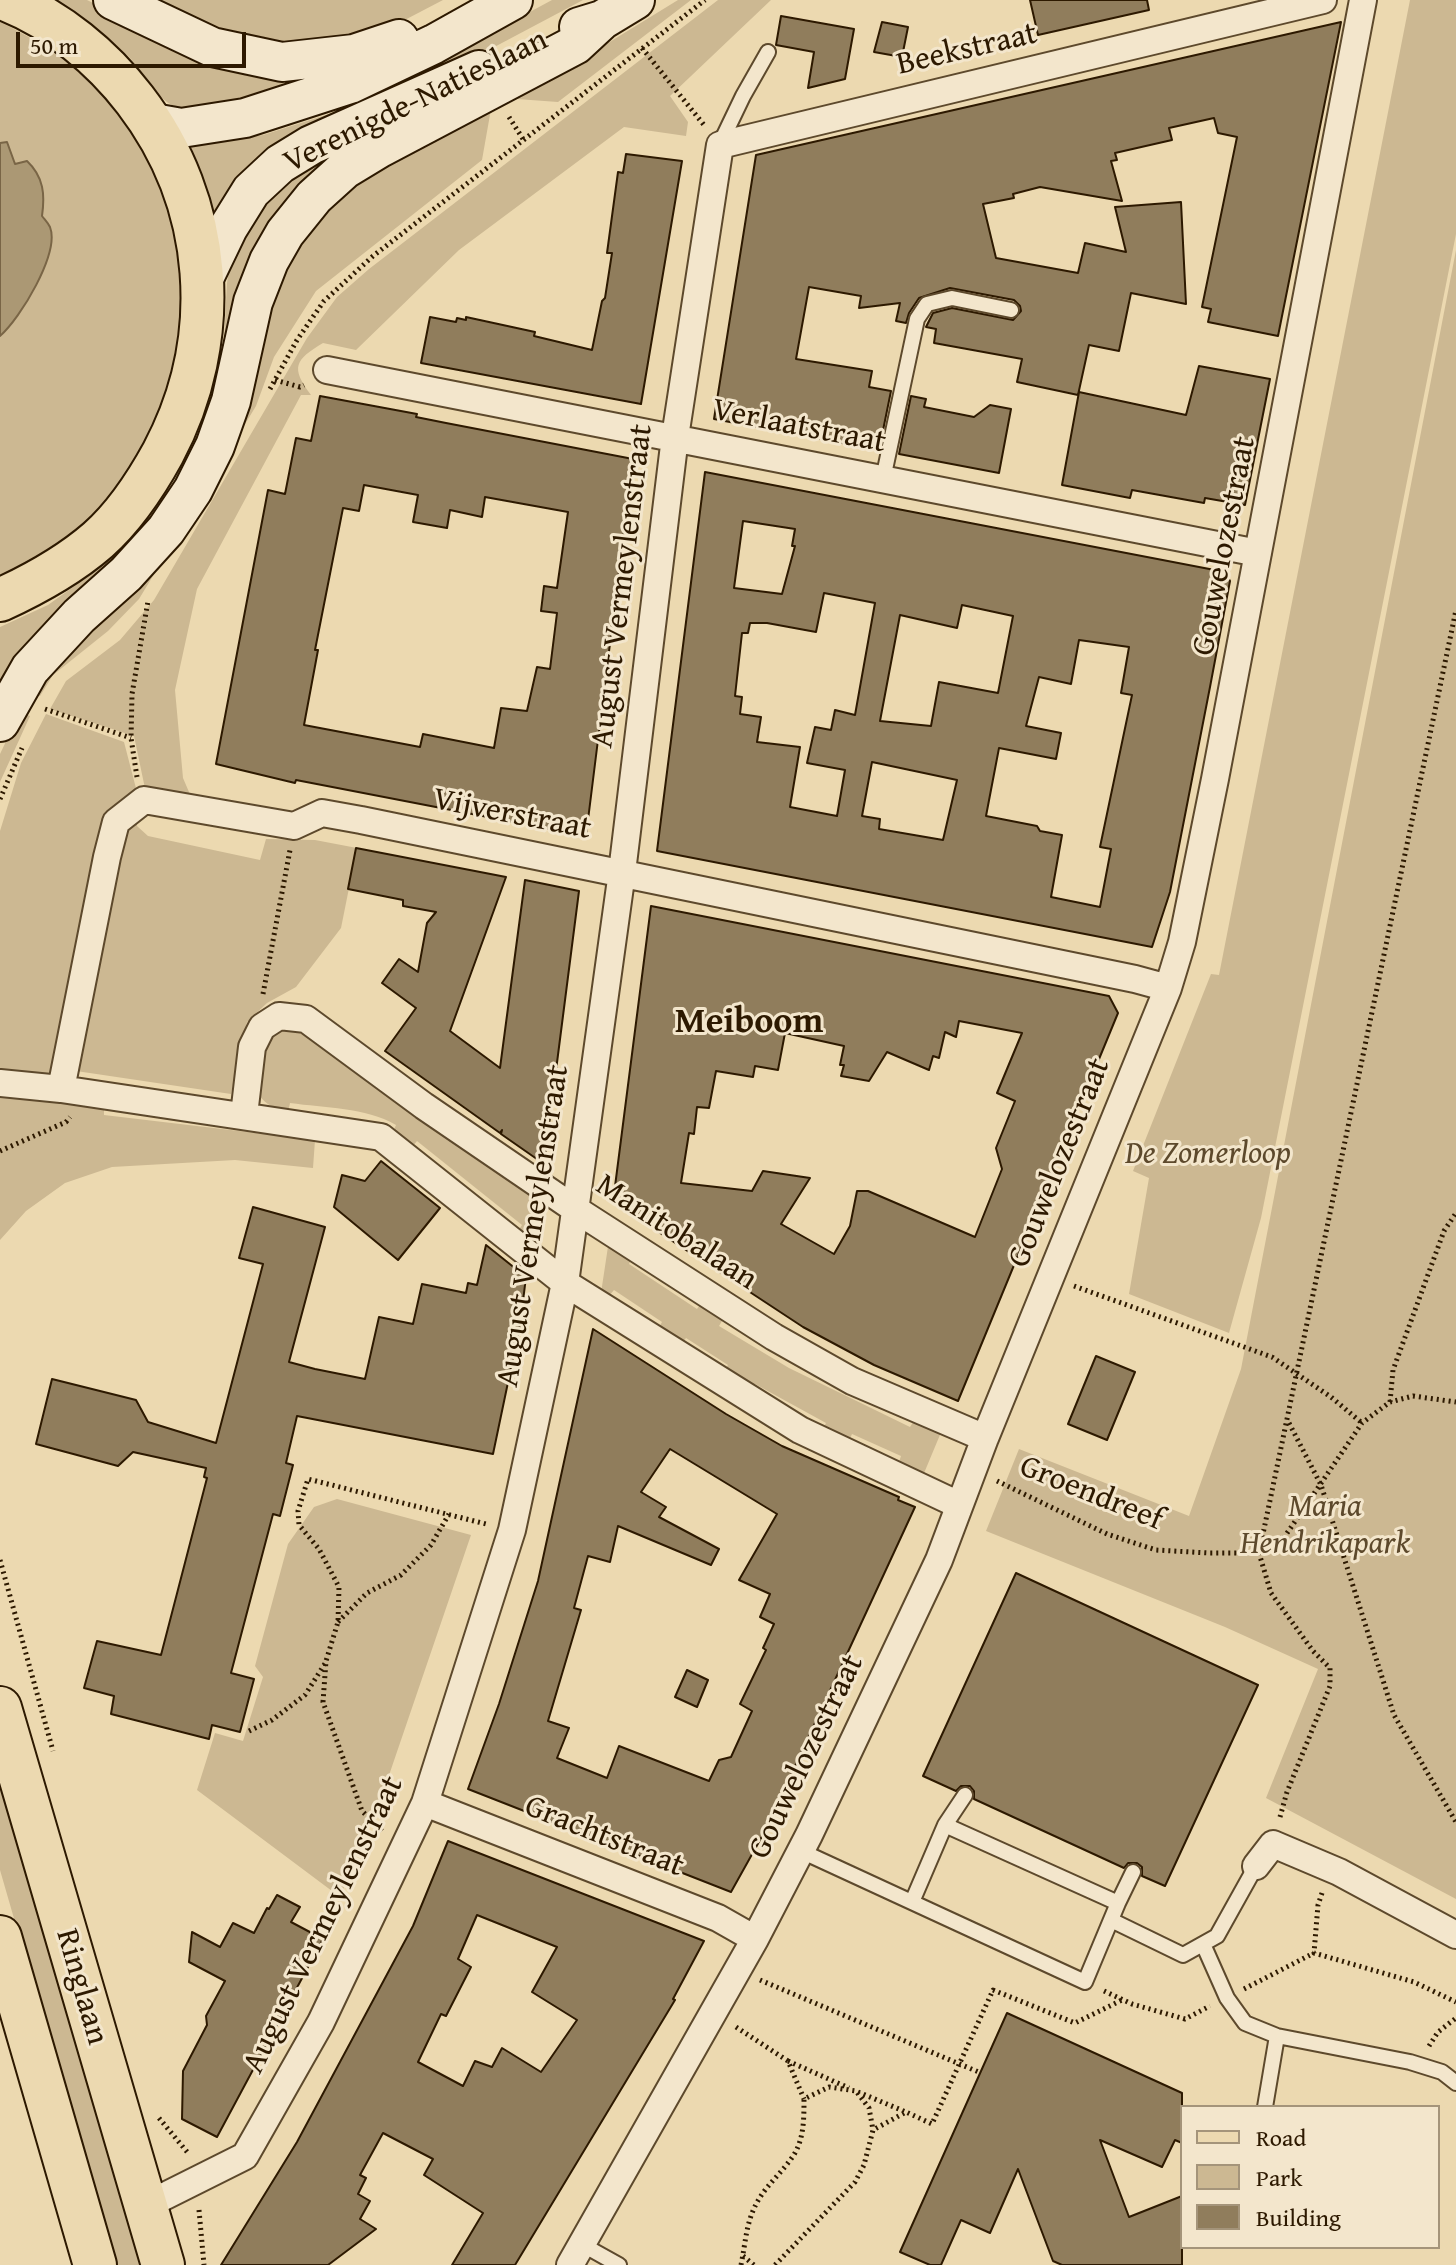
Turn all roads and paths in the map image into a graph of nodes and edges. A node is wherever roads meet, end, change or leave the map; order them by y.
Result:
1 (7, 0) edge
2 (113, 0) edge
3 (513, 0) edge
4 (635, 0) edge
5 (1323, 0) edge
6 (1336, 0) edge
7 (1363, 2) edge
8 (602, 20) junction
9 (434, 44) junction
10 (642, 48) dead end
11 (768, 52) dead end
12 (507, 115) dead end
13 (153, 123) junction
14 (523, 140) dead end
15 (720, 145) junction
16 (203, 280) junction
17 (1011, 310) dead end
18 (327, 370) dead end
19 (675, 437) junction
20 (883, 479) junction
21 (1258, 553) junction
22 (0, 600) edge
23 (148, 601) dead end
24 (1456, 610) edge
25 (1455, 620) edge
26 (8, 707) edge
27 (131, 738) junction
28 (144, 800) junction
29 (294, 826) junction
30 (622, 872) junction
31 (1168, 988) junction
32 (262, 1027) junction
33 (0, 1083) edge
34 (72, 1091) junction
35 (244, 1115) junction
36 (0, 1151) edge
37 (575, 1209) junction
38 (1456, 1213) edge
39 (1050, 1274) junction
40 (565, 1283) junction
41 (1295, 1371) junction
42 (1390, 1402) junction
43 (1456, 1402) edge
44 (1288, 1421) junction
45 (1362, 1423) junction
46 (985, 1438) junction
47 (972, 1472) junction
48 (1321, 1485) junction
49 (959, 1505) junction
50 (449, 1514) junction
51 (512, 1530) junction
52 (1259, 1553) junction
53 (0, 1560) edge
54 (338, 1622) junction
55 (326, 1661) junction
56 (0, 1708) edge
57 (249, 1731) dead end
58 (56, 1758) dead end
59 (965, 1795) dead end
60 (425, 1803) junction
61 (1456, 1822) edge
62 (945, 1825) junction
63 (1273, 1844) junction
64 (403, 1851) junction
65 (801, 1851) junction
66 (1256, 1866) joint
67 (1330, 1868) junction
68 (1133, 1872) dead end
69 (912, 1902) junction
70 (1118, 1903) junction
71 (1111, 1920) junction
72 (1456, 1935) edge
73 (0, 1937) edge
74 (755, 1939) junction
75 (1203, 1944) junction
76 (738, 1968) junction
77 (1122, 2000) dead end
78 (1456, 2002) edge
79 (1456, 2018) edge
80 (732, 2025) dead end
81 (1277, 2036) junction
82 (788, 2061) junction
83 (960, 2064) junction
84 (1418, 2064) junction
85 (981, 2073) dead end
86 (1456, 2083) edge
87 (856, 2091) junction
88 (804, 2099) junction
89 (1265, 2105) edge
90 (906, 2112) junction
91 (158, 2117) dead end
92 (873, 2130) junction
93 (195, 2180) junction
94 (145, 2206) junction
95 (576, 2255) edge
96 (743, 2256) junction
97 (95, 2265) edge
98 (163, 2265) edge
99 (204, 2265) edge
100 (619, 2265) edge
101 (741, 2265) edge
102 (754, 2265) edge
103 (775, 2265) edge

1 - 13 main road
2 - 9 main road
3 - 9 main road, Verenigde-Natieslaan
4 - 8 main road, Verenigde-Natieslaan
5 - 15 street, Beekstraat
6 - 7 street
7 - 21 street, Gouwelozestraat
8 - 16 main road, Verenigde-Natieslaan
8 - 26 main road
9 - 13 main road, Verenigde-Natieslaan
10 - 15 path
11 - 15 lane
12 - 14 path
13 - 16 main road
15 - 19 street, August Vermeylenstraat
16 - 22 main road
17 - 20 lane
18 - 19 street, Verlaatstraat
19 - 20 street, Verlaatstraat
19 - 30 street, August Vermeylenstraat
20 - 21 street, Verlaatstraat
21 - 31 street, Gouwelozestraat
23 - 27 path
24 - 25 path
25 - 41 path
26 - 27 path
27 - 28 path
28 - 29 street, Vijverstraat
28 - 34 street
29 - 30 street, Vijverstraat
29 - 32 path
30 - 31 street, Vijverstraat
30 - 37 street, August Vermeylenstraat
31 - 39 street, Gouwelozestraat
32 - 35 street
32 - 37 street, Manitobalaan
33 - 34 street
34 - 35 street
34 - 36 path
35 - 40 street
37 - 40 street, August Vermeylenstraat
37 - 46 street, Manitobalaan
38 - 42 path
39 - 41 path
39 - 46 street, Gouwelozestraat
40 - 49 street
40 - 51 street, August Vermeylenstraat
41 - 44 path
41 - 45 path
42 - 43 path
42 - 45 path
44 - 48 path
44 - 52 path
45 - 48 path
46 - 47 street, Gouwelozestraat
47 - 49 street, Gouwelozestraat
47 - 52 path, Groendreef
48 - 52 path
48 - 61 path
49 - 65 street, Gouwelozestraat
50 - 51 path
50 - 54 path
50 - 54 path
51 - 60 street, August Vermeylenstraat
52 - 63 path
53 - 58 path
54 - 55 path
55 - 57 path
55 - 64 path
56 - 94 main road, Ringlaan
59 - 62 lane
60 - 64 street, August Vermeylenstraat
60 - 74 street, Grachtstraat
62 - 69 lane
62 - 70 lane
63 - 66 street
63 - 67 street
64 - 93 street, August Vermeylenstraat
65 - 69 lane
65 - 74 street, Gouwelozestraat
66 - 75 lane
67 - 72 street
67 - 78 path
68 - 70 lane
69 - 71 lane
70 - 71 lane
71 - 75 lane
73 - 97 main road, Ringlaan
74 - 76 street, Gouwelozestraat
75 - 81 lane
76 - 83 path
76 - 95 street, Gouwelozestraat
77 - 83 path
79 - 84 path
80 - 82 path
81 - 84 lane
81 - 89 lane
82 - 87 path
82 - 88 path
83 - 85 path
83 - 90 path
84 - 86 lane
87 - 88 path
87 - 90 path
87 - 92 path
88 - 96 path
90 - 92 path
91 - 93 path
92 - 103 path
93 - 94 street, August Vermeylenstraat
93 - 99 path
94 - 98 main road, Ringlaan
95 - 100 lane
96 - 101 path
96 - 102 path

